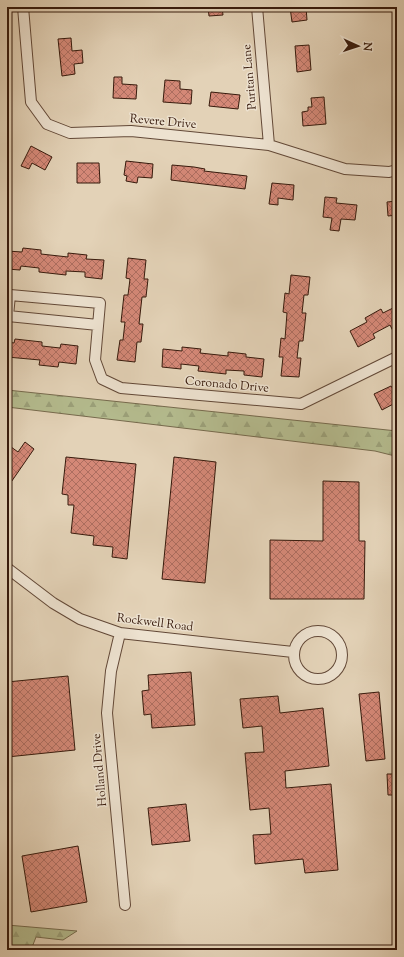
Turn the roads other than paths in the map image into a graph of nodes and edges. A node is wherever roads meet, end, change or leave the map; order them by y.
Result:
1 (23, 7) edge
2 (257, 7) edge
3 (268, 145) junction
4 (397, 170) edge
5 (98, 325) junction
6 (397, 357) edge
7 (7, 568) edge
8 (120, 633) junction
9 (293, 652) junction
10 (125, 906) dead end

1 - 3 street, Revere Drive
2 - 3 street, Puritan Lane
3 - 4 street, Revere Drive
5 - 5 street, Coronado Drive
5 - 6 street, Coronado Drive
7 - 8 street, Rockwell Road
8 - 9 street, Rockwell Road
8 - 10 street, Holland Drive
9 - 9 street

